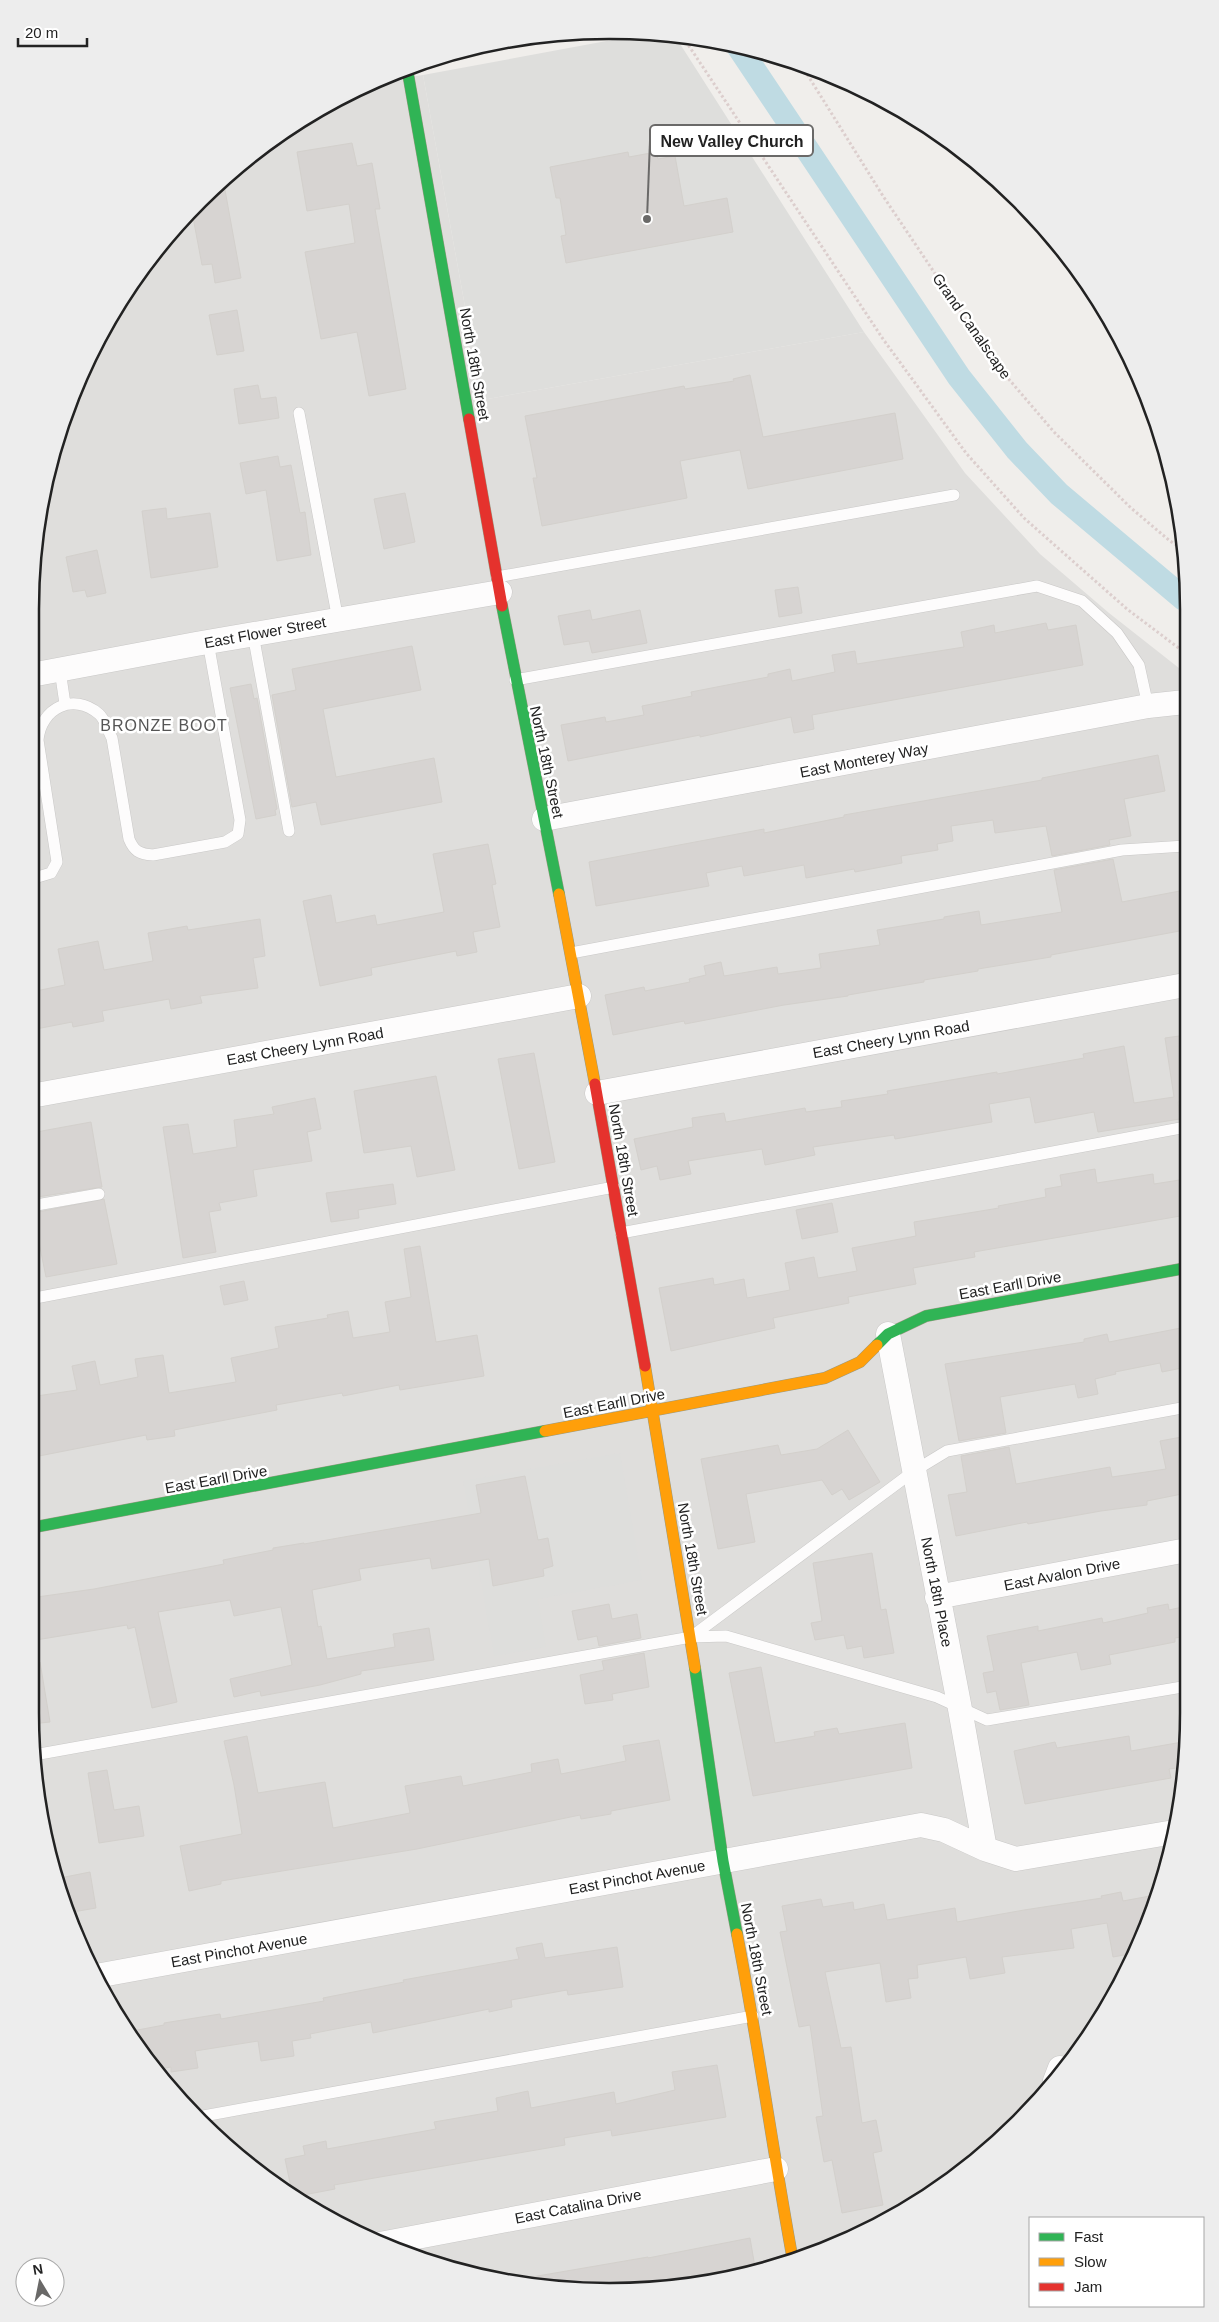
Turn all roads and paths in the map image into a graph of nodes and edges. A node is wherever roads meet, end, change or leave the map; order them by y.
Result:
1 (688, 45) edge
2 (807, 74) edge
3 (407, 76) edge
4 (299, 413) dead end
5 (954, 495) dead end
6 (1176, 545) edge
7 (498, 584) junction
8 (338, 620) junction
9 (253, 634) junction
10 (208, 642) junction
11 (1180, 649) edge
12 (60, 670) junction
13 (39, 674) edge
14 (515, 680) junction
15 (1180, 702) edge
16 (65, 704) junction
17 (1148, 706) junction
18 (39, 728) edge
19 (39, 746) edge
20 (544, 819) junction
21 (289, 830) dead end
22 (1180, 846) edge
23 (39, 877) edge
24 (571, 953) junction
25 (1180, 986) edge
26 (579, 996) junction
27 (597, 1093) junction
28 (39, 1095) edge
29 (1180, 1128) edge
30 (614, 1187) junction
31 (98, 1194) dead end
32 (39, 1204) edge
33 (621, 1233) junction
34 (1180, 1269) edge
35 (39, 1297) edge
36 (888, 1334) junction
37 (1180, 1408) edge
38 (652, 1411) junction
39 (914, 1471) junction
40 (39, 1526) edge
41 (1180, 1551) edge
42 (938, 1597) junction
43 (691, 1637) junction
44 (1180, 1687) edge
45 (960, 1709) junction
46 (40, 1754) edge
47 (1167, 1833) edge
48 (985, 1849) junction
49 (723, 1861) junction
50 (103, 1975) edge
51 (753, 2016) junction
52 (206, 2116) edge
53 (776, 2169) junction
54 (394, 2241) edge
55 (792, 2253) edge

1 - 11 path
2 - 6 path, Grand Canalscape
3 - 7 street, North 18th Street
4 - 8 lane
5 - 7 lane
7 - 8 street, East Flower Street
7 - 14 street, North 18th Street
8 - 9 street, East Flower Street
9 - 10 street, East Flower Street
9 - 21 lane
10 - 12 street, East Flower Street
10 - 16 lane
12 - 13 street, East Flower Street
12 - 16 lane
14 - 17 lane
14 - 20 street, North 18th Street
15 - 17 street, East Monterey Way
16 - 18 lane
17 - 20 street, East Monterey Way
19 - 23 lane
20 - 24 street, North 18th Street
22 - 24 lane
24 - 26 street, North 18th Street
25 - 27 street, East Cheery Lynn Road
26 - 27 street, North 18th Street
26 - 28 street, East Cheery Lynn Road
27 - 30 street, North 18th Street
29 - 33 lane
30 - 33 street, North 18th Street
30 - 35 lane
31 - 32 lane
33 - 38 street, North 18th Street
34 - 36 street, East Earll Drive
36 - 38 street, East Earll Drive
36 - 39 street, North 18th Place
37 - 39 lane
38 - 40 street, East Earll Drive
38 - 43 street, North 18th Street
39 - 42 street, North 18th Place
39 - 43 lane
41 - 42 street, East Avalon Drive
42 - 45 street, North 18th Place
43 - 45 lane
43 - 46 lane
43 - 49 street, North 18th Street
44 - 45 lane
45 - 48 street, North 18th Place
47 - 48 street, East Pinchot Avenue
48 - 49 street, East Pinchot Avenue
49 - 50 street, East Pinchot Avenue
49 - 51 street, North 18th Street
51 - 52 lane
51 - 53 street, North 18th Street
53 - 54 street, East Catalina Drive
53 - 55 street, North 18th Street

